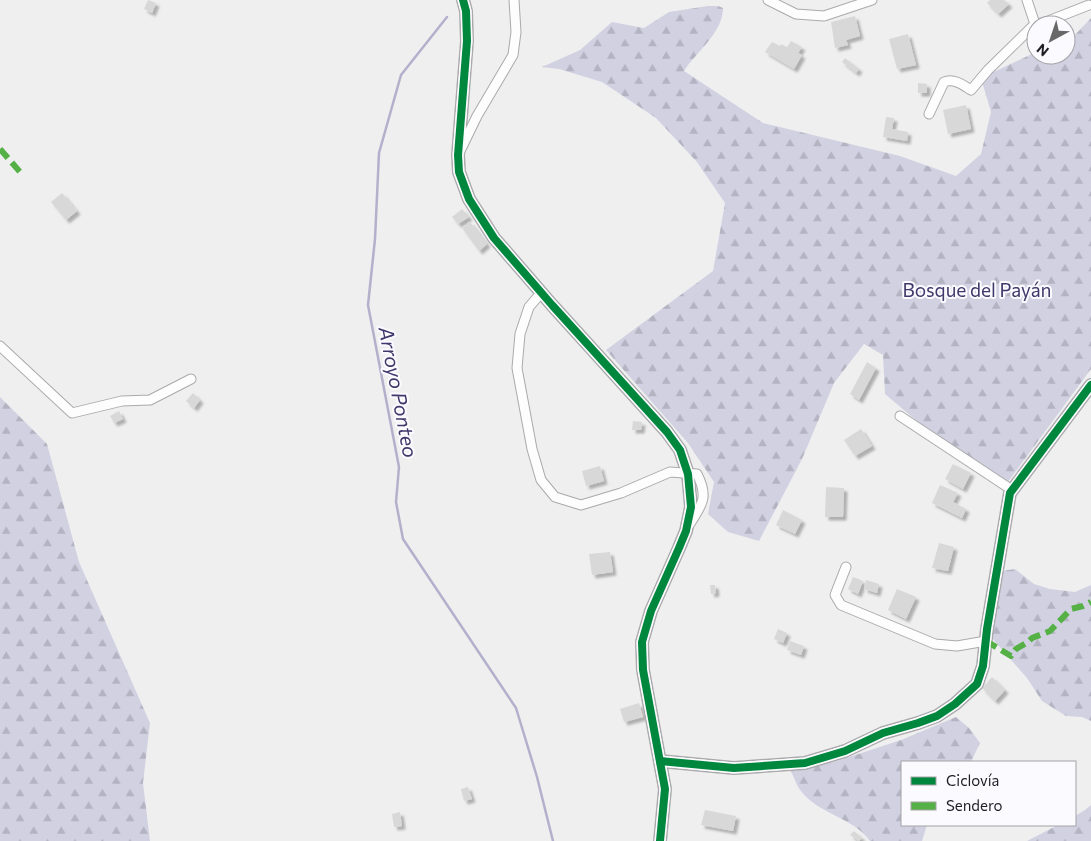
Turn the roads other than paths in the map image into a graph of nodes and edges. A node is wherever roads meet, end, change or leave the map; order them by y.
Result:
1 (463, 0) edge
2 (514, 0) edge
3 (768, 0) edge
4 (872, 0) edge
5 (1027, 0) edge
6 (1089, 5) dead end
7 (1032, 15) edge
8 (1063, 15) edge
9 (1026, 33) edge
10 (929, 114) dead end
11 (458, 155) junction
12 (541, 292) junction
13 (0, 346) edge
14 (192, 379) dead end
15 (1091, 385) edge
16 (900, 416) dead end
17 (688, 474) junction
18 (1012, 490) junction
19 (846, 567) dead end
20 (986, 641) junction
21 (660, 761) junction
22 (660, 841) edge

1 - 11 street
2 - 11 street
3 - 4 street
5 - 7 street
6 - 8 street
9 - 10 street
11 - 12 street
12 - 17 street
12 - 17 street
13 - 14 street
15 - 18 street
16 - 18 street
17 - 21 street
18 - 20 street
19 - 20 street
20 - 21 street
21 - 22 street

